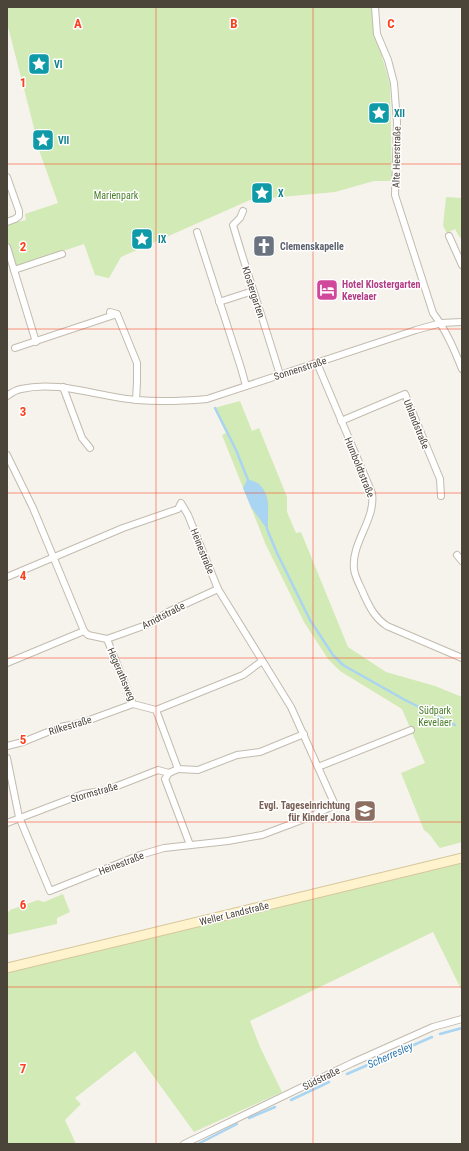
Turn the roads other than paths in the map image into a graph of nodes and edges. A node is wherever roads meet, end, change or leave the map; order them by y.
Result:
1 (375, 7) edge
2 (7, 177) edge
3 (243, 211) dead end
4 (7, 222) edge
5 (196, 232) dead end
6 (449, 236) dead end
7 (7, 247) edge
8 (62, 254) dead end
9 (462, 265) edge
10 (14, 270) junction
11 (252, 291) junction
12 (219, 302) junction
13 (110, 312) dead end
14 (118, 314) junction
15 (462, 322) edge
16 (441, 323) junction
17 (36, 342) junction
18 (16, 348) dead end
19 (316, 363) junction
20 (462, 369) edge
21 (280, 375) junction
22 (246, 386) junction
23 (63, 387) junction
24 (7, 396) edge
25 (136, 400) junction
26 (341, 421) junction
27 (90, 448) dead end
28 (7, 455) edge
29 (441, 496) dead end
30 (457, 555) dead end
31 (53, 558) junction
32 (462, 560) edge
33 (7, 577) edge
34 (218, 589) junction
35 (84, 631) junction
36 (107, 639) junction
37 (462, 658) edge
38 (262, 661) junction
39 (7, 663) edge
40 (132, 704) junction
41 (156, 710) junction
42 (411, 730) dead end
43 (304, 734) junction
44 (7, 746) edge
45 (7, 758) edge
46 (318, 767) junction
47 (178, 769) junction
48 (168, 773) junction
49 (19, 817) junction
50 (7, 823) edge
51 (190, 845) junction
52 (462, 858) edge
53 (7, 968) edge
54 (462, 1019) edge
55 (184, 1144) edge

1 - 16 street, Alte Heerstraße
2 - 4 street
3 - 11 street, Klostergarten
5 - 12 street
6 - 9 street
7 - 10 street
8 - 10 street
10 - 17 street
11 - 12 street
11 - 21 street, Klostergarten
12 - 22 street
13 - 14 street
14 - 17 street
14 - 25 street
15 - 16 street, Sonnenstraße
16 - 19 street, Sonnenstraße
16 - 20 street, Alte Heerstraße
17 - 18 street
19 - 21 street, Sonnenstraße
19 - 26 street, Humboldtstraße
21 - 22 street, Sonnenstraße
22 - 25 street, Sonnenstraße
23 - 24 street, Sonnenstraße
23 - 25 street, Sonnenstraße
23 - 27 street
26 - 29 street, Uhlandstraße
26 - 37 street, Humboldtstraße
28 - 31 street
30 - 32 street
31 - 33 street, Heinestraße
31 - 34 street, Heinestraße
31 - 35 street
34 - 36 street, Arndtstraße
34 - 38 street, Heinestraße
35 - 36 street, Hegerathsweg
35 - 39 street
36 - 40 street, Hegerathsweg
38 - 41 street
38 - 43 street, Heinestraße
40 - 41 street, Hegerathsweg
40 - 44 street, Rilkestraße
41 - 47 street
42 - 46 street
43 - 46 street, Heinestraße
43 - 47 street
45 - 49 street, Heinestraße
46 - 51 street, Heinestraße
47 - 48 street
48 - 49 street, Stormstraße
48 - 51 street
49 - 50 street, Stormstraße
49 - 51 street, Heinestraße
52 - 53 main road, Weller Landstraße
54 - 55 street, Südstraße

